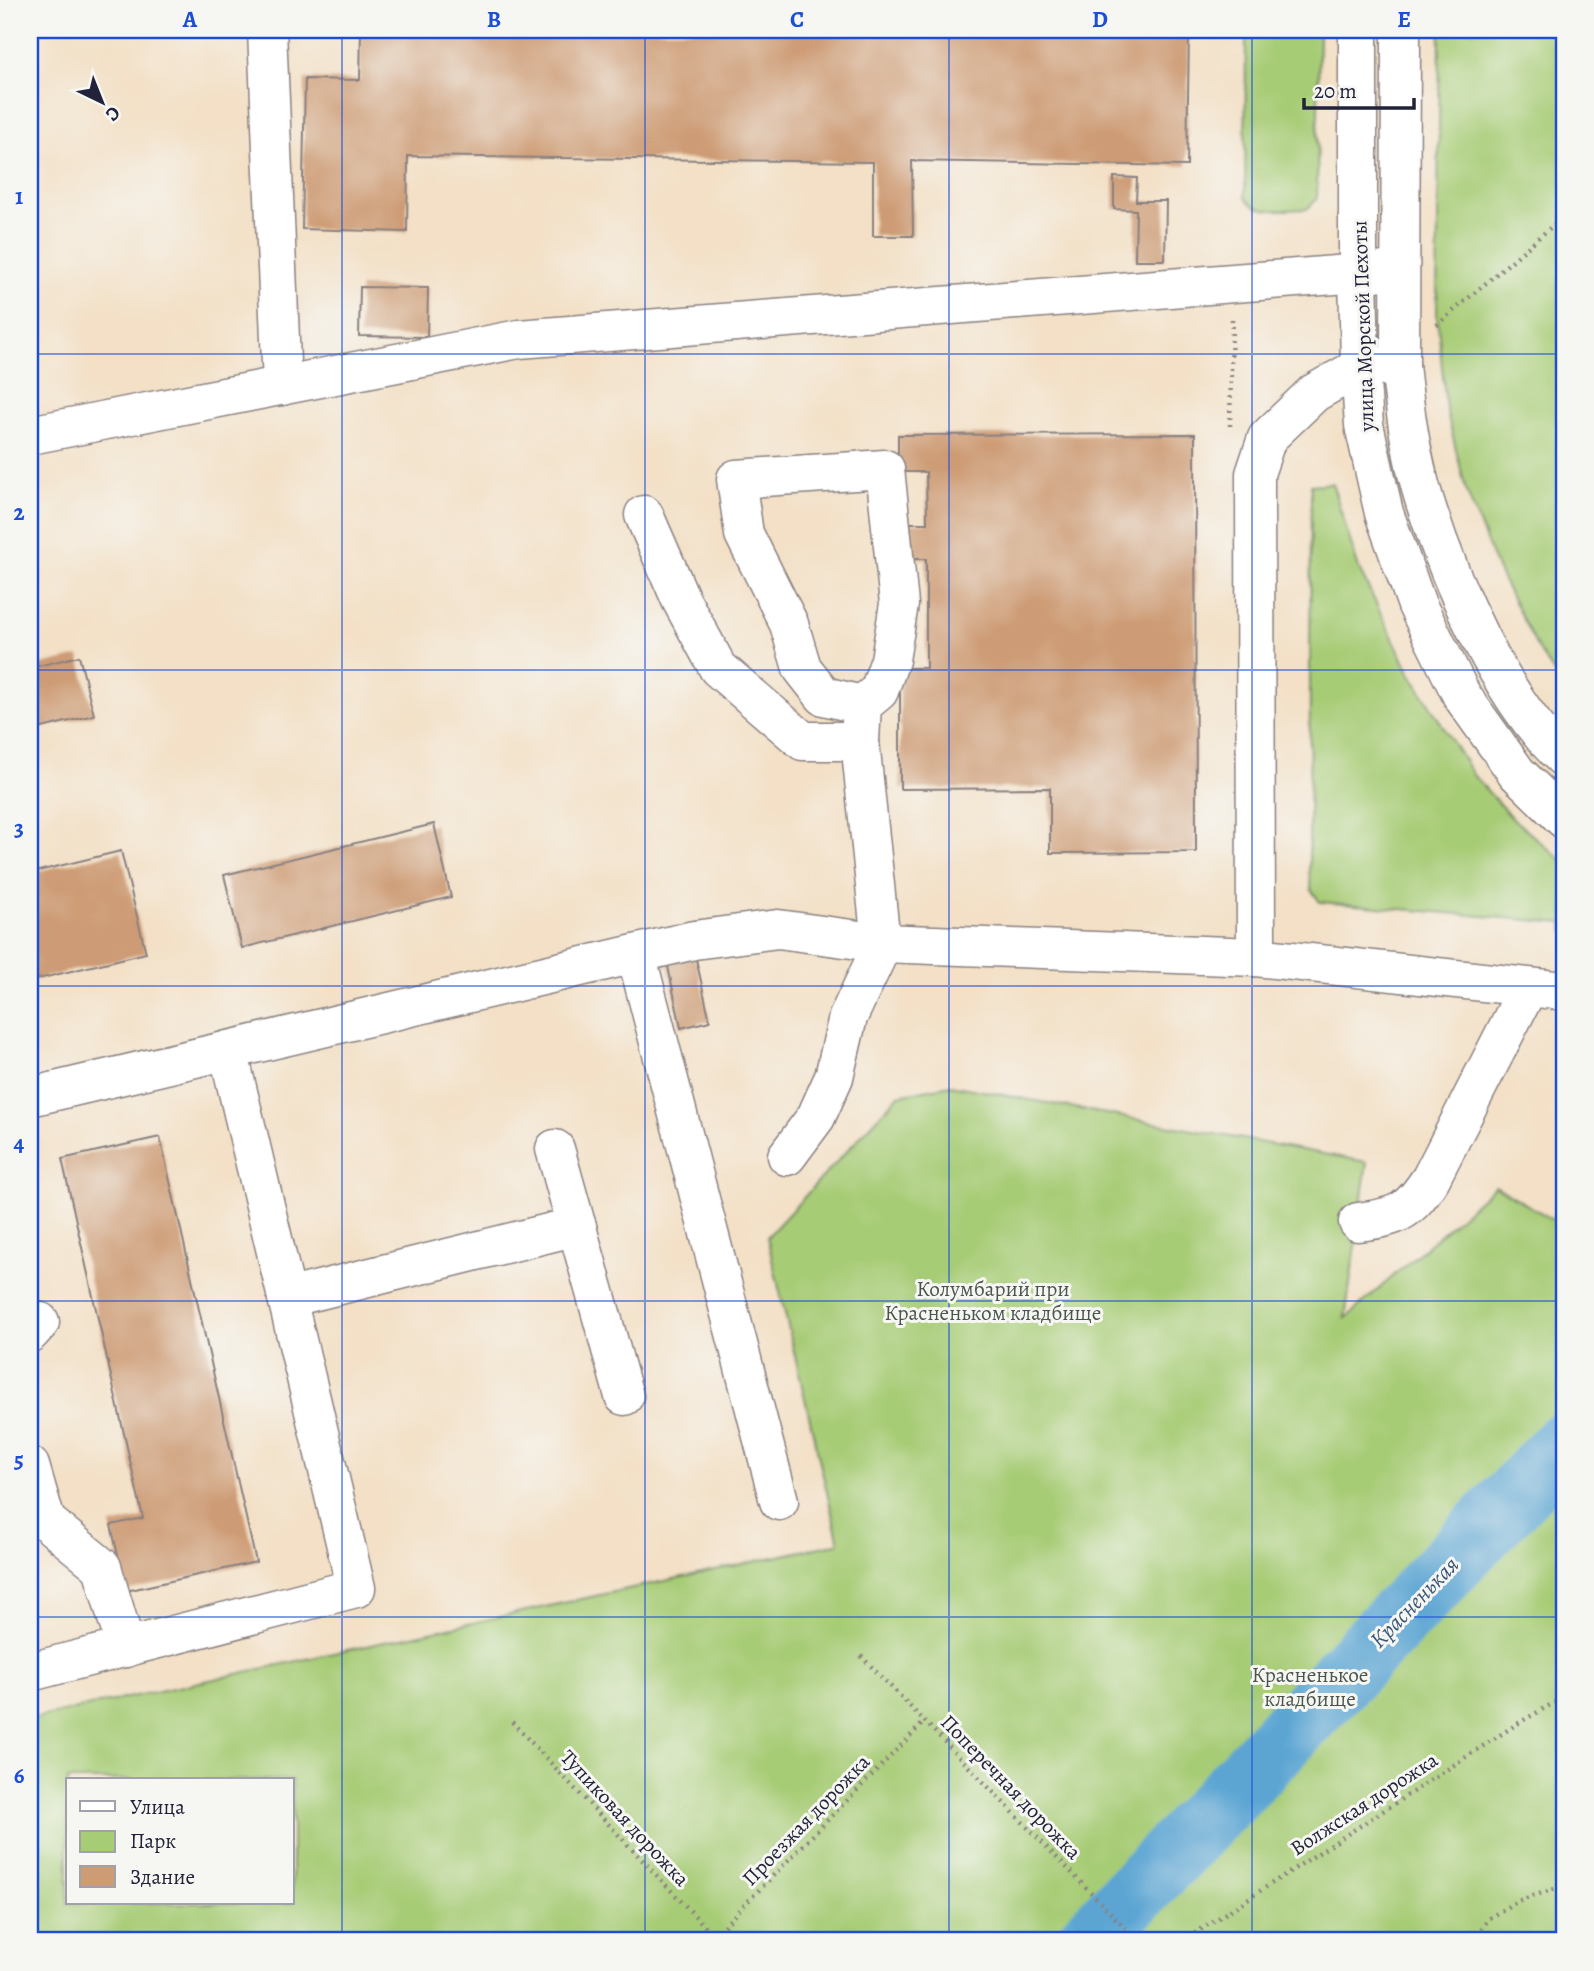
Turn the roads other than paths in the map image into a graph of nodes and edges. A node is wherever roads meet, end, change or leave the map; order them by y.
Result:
1 (267, 30) edge
2 (1358, 30) edge
3 (1401, 30) edge
4 (1399, 270) junction
5 (1358, 272) junction
6 (1400, 365) junction
7 (1360, 367) junction
8 (282, 386) junction
9 (30, 435) edge
10 (644, 516) dead end
11 (861, 723) junction
12 (1564, 758) edge
13 (1564, 818) edge
14 (881, 943) junction
15 (636, 954) junction
16 (1256, 957) junction
17 (1546, 990) edge
18 (228, 1050) junction
19 (30, 1097) edge
20 (555, 1149) dead end
21 (787, 1156) dead end
22 (1358, 1222) dead end
23 (577, 1226) junction
24 (287, 1297) junction
25 (624, 1396) dead end
26 (30, 1466) edge
27 (779, 1501) dead end
28 (126, 1648) junction
29 (30, 1672) edge

1 - 8 street
2 - 5 street, улица Морской Пехоты
3 - 4 street, улица Морской Пехоты
4 - 5 street
4 - 6 street, улица Морской Пехоты
5 - 7 street, улица Морской Пехоты
5 - 8 street
6 - 7 street
6 - 12 street, улица Морской Пехоты
7 - 13 street, улица Морской Пехоты
7 - 16 street
8 - 9 street
10 - 11 street
11 - 11 street
11 - 14 street
14 - 15 street
14 - 16 street
14 - 21 street
15 - 18 street
15 - 27 street
16 - 17 street
17 - 22 street
18 - 19 street
18 - 24 street
20 - 23 street
23 - 24 street
23 - 25 street
24 - 28 street
26 - 28 street
28 - 29 street

